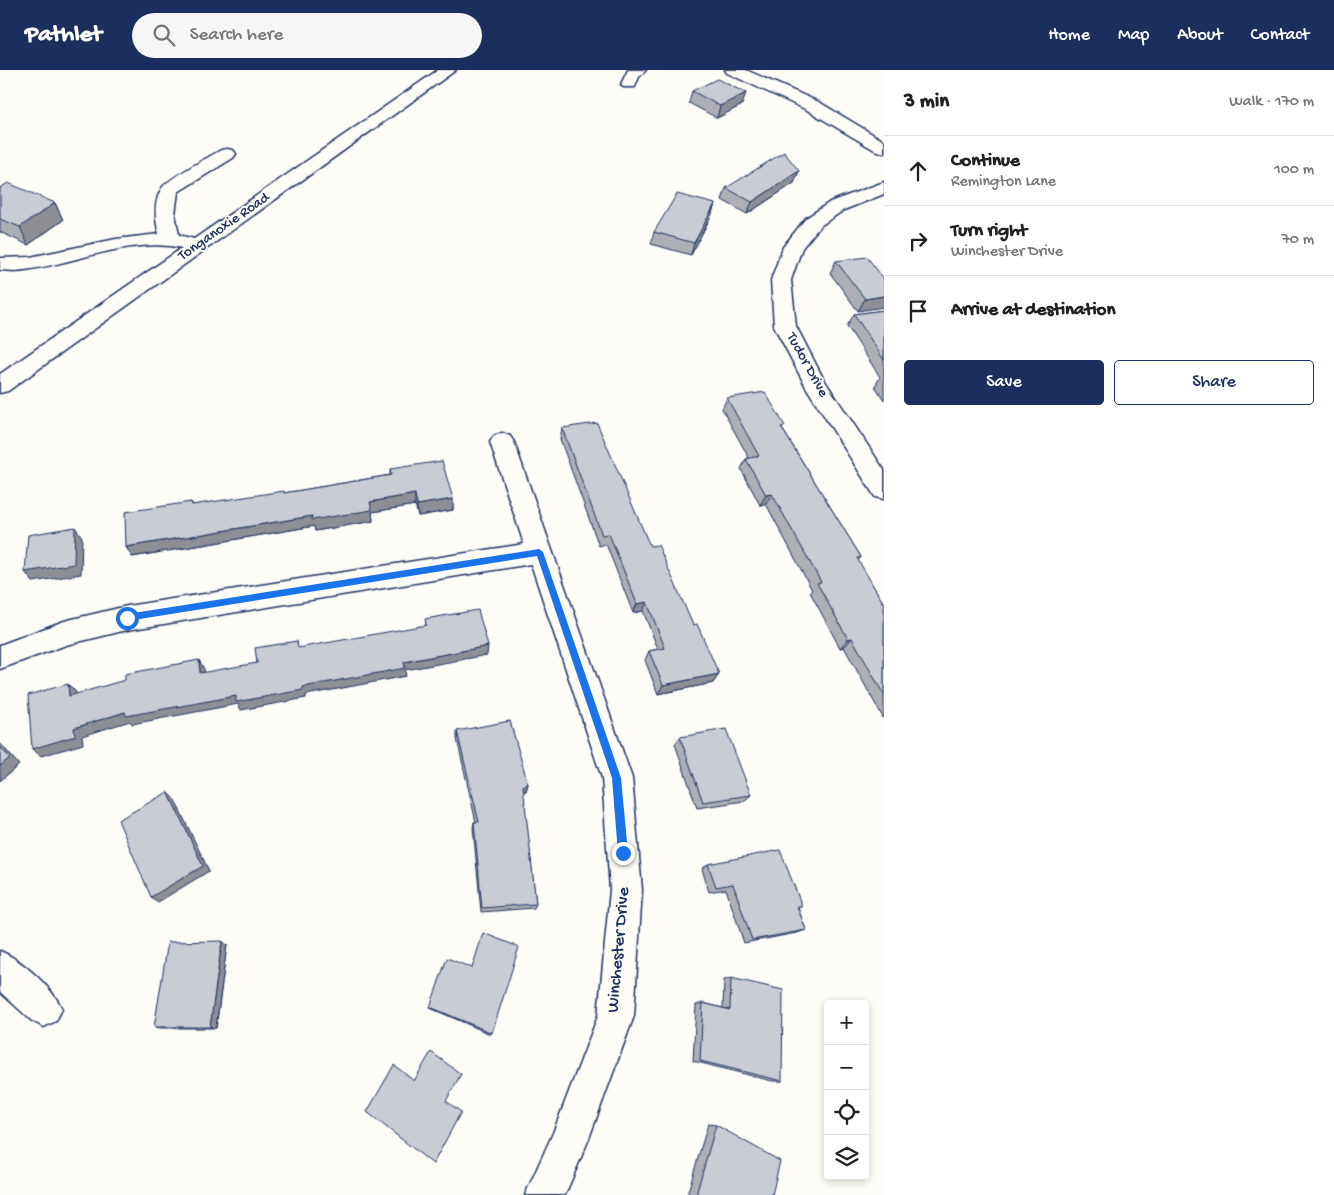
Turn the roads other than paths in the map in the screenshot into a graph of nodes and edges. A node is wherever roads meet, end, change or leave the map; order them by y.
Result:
1 (448, 70) edge
2 (638, 70) edge
3 (733, 70) edge
4 (630, 84) dead end
5 (884, 148) edge
6 (226, 154) dead end
7 (884, 187) edge
8 (171, 240) junction
9 (198, 246) junction
10 (0, 264) edge
11 (0, 385) edge
12 (502, 442) dead end
13 (884, 490) edge
14 (539, 552) junction
15 (0, 657) edge
16 (0, 968) edge
17 (44, 1009) dead end
18 (545, 1195) edge

1 - 9 street, Tonganoxie Road
2 - 4 street
3 - 5 street
6 - 8 street
7 - 13 street, Tudor Drive
8 - 9 street
8 - 10 street
9 - 11 street, Tonganoxie Road
12 - 14 street, Winchester Drive
14 - 15 street
14 - 18 street, Winchester Drive
16 - 17 street

